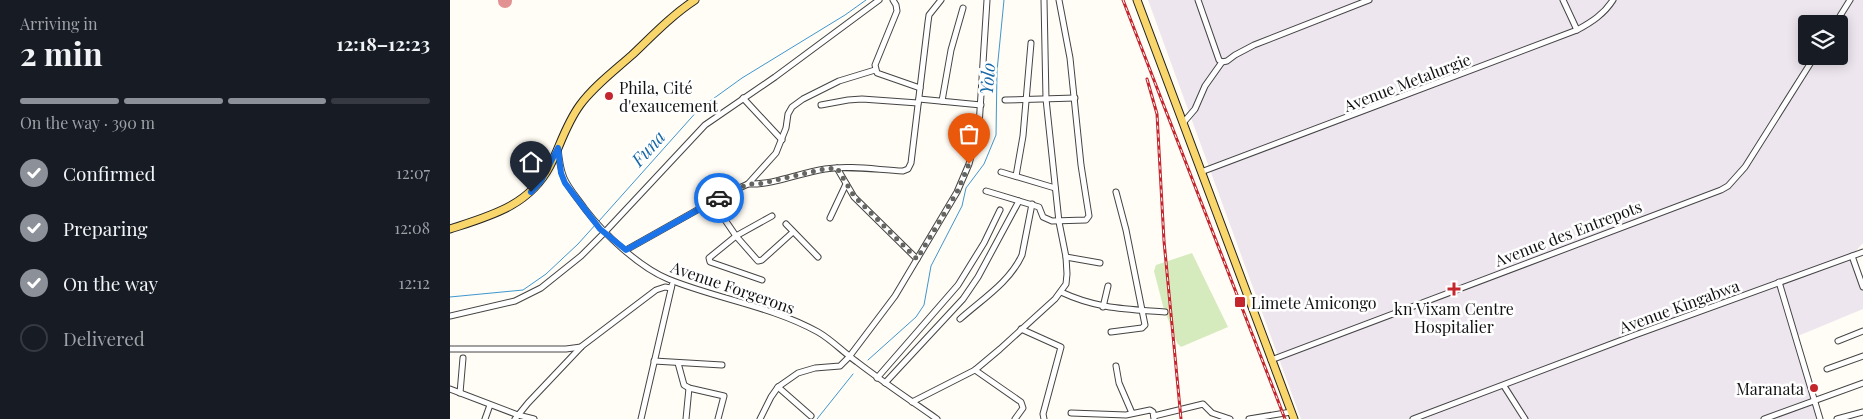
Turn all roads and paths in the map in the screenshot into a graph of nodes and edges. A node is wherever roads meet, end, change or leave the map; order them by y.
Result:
1 (695, 0) edge
2 (880, 0) edge
3 (893, 0) edge
4 (941, 0) edge
5 (987, 0) edge
6 (1044, 0) edge
7 (1059, 0) edge
8 (1137, 0) edge
9 (1198, 0) edge
10 (1369, 0) edge
11 (1563, 0) edge
12 (1613, 0) edge
13 (1850, 0) edge
14 (963, 8) dead end
15 (1841, 15) edge
16 (1578, 30) junction
17 (1031, 43) dead end
18 (1222, 62) junction
19 (1809, 65) edge
20 (875, 70) junction
21 (920, 88) junction
22 (743, 98) junction
23 (1075, 98) junction
24 (1046, 99) junction
25 (1005, 100) dead end
26 (1026, 100) junction
27 (919, 101) junction
28 (942, 101) junction
29 (821, 105) dead end
30 (981, 105) junction
31 (1183, 123) junction
32 (782, 140) junction
33 (558, 148) junction
34 (837, 168) junction
35 (1001, 172) dead end
36 (1201, 172) junction
37 (1016, 176) junction
38 (748, 184) junction
39 (846, 184) junction
40 (1055, 188) junction
41 (986, 191) dead end
42 (1116, 192) dead end
43 (1019, 201) junction
44 (712, 202) junction
45 (1032, 204) junction
46 (1000, 210) dead end
47 (772, 216) dead end
48 (830, 218) dead end
49 (1059, 222) junction
50 (786, 224) dead end
51 (450, 228) edge
52 (602, 231) junction
53 (793, 232) junction
54 (736, 236) junction
55 (626, 250) junction
56 (1863, 252) edge
57 (1852, 256) junction
58 (818, 257) dead end
59 (1066, 257) junction
60 (917, 259) junction
61 (1100, 263) dead end
62 (673, 280) junction
63 (762, 280) dead end
64 (1779, 282) junction
65 (1108, 286) dead end
66 (1863, 287) edge
67 (671, 288) junction
68 (1062, 292) junction
69 (1103, 307) junction
70 (1142, 310) junction
71 (1165, 312) dead end
72 (450, 316) edge
73 (960, 319) dead end
74 (1021, 329) junction
75 (1863, 331) edge
76 (1112, 332) dead end
77 (1838, 342) dead end
78 (582, 346) junction
79 (450, 349) edge
80 (1863, 356) edge
81 (849, 357) junction
82 (463, 358) dead end
83 (1271, 360) junction
84 (654, 361) junction
85 (678, 363) junction
86 (722, 365) dead end
87 (1116, 366) dead end
88 (1827, 369) dead end
89 (975, 370) junction
90 (877, 378) junction
91 (885, 383) junction
92 (1863, 383) edge
93 (1504, 386) junction
94 (689, 388) junction
95 (778, 388) junction
96 (450, 389) edge
97 (460, 392) junction
98 (1815, 400) junction
99 (912, 402) junction
100 (490, 405) junction
101 (1863, 412) edge
102 (1071, 413) dead end
103 (1132, 413) junction
104 (1293, 415) edge
105 (810, 416) dead end
106 (1044, 416) edge
107 (516, 417) edge
108 (1154, 417) edge
109 (1272, 417) edge
110 (485, 419) edge
111 (534, 419) edge
112 (641, 419) edge
113 (686, 419) edge
114 (718, 419) edge
115 (760, 419) edge
116 (937, 419) edge
117 (1015, 419) edge
118 (1230, 419) edge
119 (1249, 419) edge
120 (1413, 419) edge
121 (1525, 419) edge
122 (1764, 419) edge
123 (1820, 419) edge
124 (1837, 419) edge

1 - 33 main road
2 - 22 street
3 - 20 street
4 - 21 street
5 - 30 street
6 - 24 street
7 - 23 street
8 - 31 main road
9 - 18 street
10 - 18 street
11 - 16 street
12 - 16 street, Avenue Metalurgie
13 - 15 street
14 - 28 street
16 - 36 street, Avenue Metalurgie
17 - 26 street
18 - 31 street
19 - 83 street, Avenue des Entrepots
20 - 21 street
20 - 32 street
21 - 27 street
22 - 32 street
22 - 52 street
23 - 24 street
23 - 49 street
24 - 26 street
24 - 40 street
25 - 26 street
26 - 37 street
27 - 28 street
27 - 29 street
27 - 34 street
28 - 30 street
30 - 60 street
31 - 36 main road
32 - 38 street
33 - 51 main road
33 - 52 street, Avenue Forgerons
34 - 38 street
34 - 39 street
35 - 37 street
36 - 83 main road
37 - 40 street
38 - 44 street
39 - 48 street
39 - 60 street
40 - 49 street
41 - 43 street
42 - 70 street
43 - 45 street
43 - 91 street
44 - 54 street
44 - 55 street
45 - 49 street
45 - 73 street
46 - 90 street
47 - 54 street
49 - 59 street
50 - 53 street
52 - 55 street, Avenue Forgerons
52 - 72 street
53 - 54 street
53 - 58 street
54 - 63 street
55 - 62 street, Avenue Forgerons
56 - 57 street, Avenue Kingabwa
57 - 64 street, Avenue Kingabwa
57 - 66 street
59 - 61 street
59 - 68 street
60 - 81 street
62 - 67 street
62 - 81 street, Avenue Forgerons
64 - 93 street, Avenue Kingabwa
64 - 98 street
65 - 69 street
67 - 78 street
67 - 84 street
68 - 69 street
68 - 74 street
69 - 70 street
70 - 71 street
70 - 76 street
74 - 89 street
74 - 106 street
75 - 77 street
78 - 79 street
78 - 107 street
80 - 88 street
81 - 90 street, Avenue Forgerons
81 - 95 street
82 - 97 street
83 - 104 main road
84 - 85 street
84 - 112 street
85 - 86 street
85 - 94 street
87 - 103 street
89 - 99 street
89 - 117 street
90 - 91 street, Avenue Forgerons
91 - 99 street, Avenue Forgerons
92 - 98 street
93 - 120 street, Avenue Kingabwa
93 - 121 street
94 - 113 street
94 - 114 street
95 - 105 street
95 - 115 street
96 - 97 street
97 - 100 street
98 - 122 street
98 - 123 street
99 - 116 street, Avenue Forgerons
100 - 107 street
100 - 110 street
101 - 124 street
102 - 103 street
103 - 108 street
104 - 109 street
107 - 111 street
108 - 118 street
109 - 119 street

